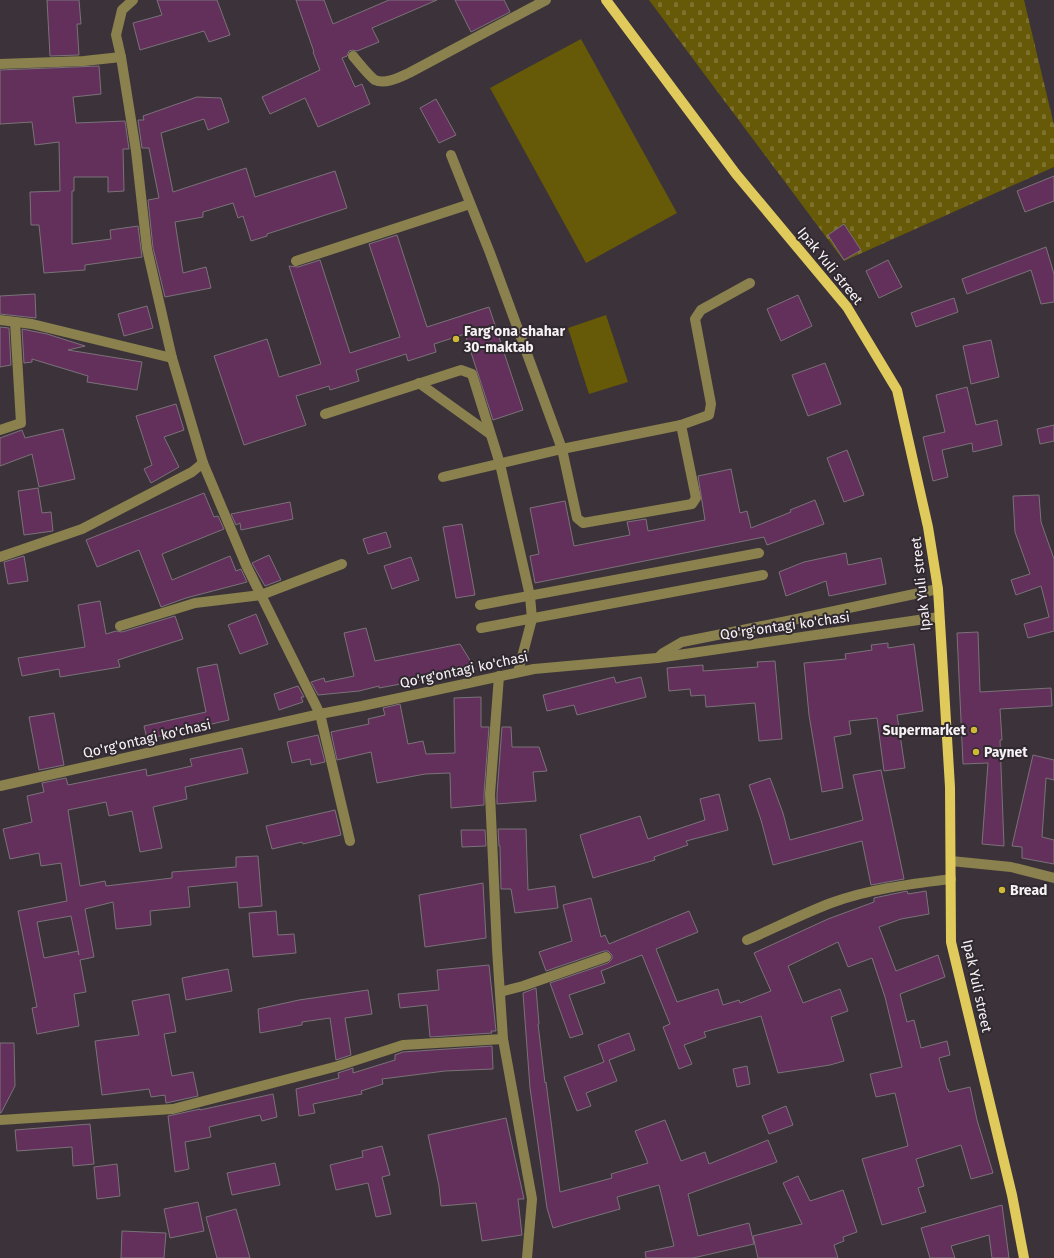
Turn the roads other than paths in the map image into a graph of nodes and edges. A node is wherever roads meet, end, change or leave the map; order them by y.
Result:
1 (133, 0) edge
2 (546, 0) edge
3 (606, 0) edge
4 (353, 56) dead end
5 (120, 57) junction
6 (0, 64) edge
7 (451, 155) dead end
8 (470, 204) junction
9 (296, 261) dead end
10 (750, 283) dead end
11 (0, 320) edge
12 (15, 322) junction
13 (172, 358) junction
14 (419, 384) junction
15 (325, 414) dead end
16 (681, 425) junction
17 (0, 430) edge
18 (490, 434) junction
19 (562, 449) junction
20 (204, 463) junction
21 (500, 464) junction
22 (443, 477) dead end
23 (759, 553) dead end
24 (0, 558) edge
25 (342, 564) dead end
26 (763, 575) dead end
27 (938, 589) junction
28 (261, 596) junction
29 (530, 596) junction
30 (480, 605) dead end
31 (939, 617) junction
32 (532, 619) junction
33 (120, 626) dead end
34 (481, 628) dead end
35 (657, 658) junction
36 (518, 672) junction
37 (499, 676) junction
38 (320, 714) junction
39 (0, 786) edge
40 (350, 841) dead end
41 (952, 861) junction
42 (1054, 878) edge
43 (951, 879) junction
44 (747, 940) dead end
45 (606, 957) dead end
46 (500, 992) junction
47 (503, 1039) junction
48 (0, 1120) edge
49 (527, 1258) edge
50 (1024, 1258) edge

1 - 5 street
2 - 4 street
3 - 27 main road, Ipak Yuli street
5 - 6 street
5 - 13 street
7 - 8 street
8 - 9 street
8 - 19 street
10 - 16 street
11 - 12 street
12 - 13 street
12 - 17 street
13 - 20 street
14 - 15 street
14 - 18 street
14 - 18 street
16 - 19 street
16 - 19 street
18 - 21 street
19 - 21 street
20 - 24 street
20 - 28 street
21 - 22 street
21 - 29 street
23 - 29 street
25 - 28 street
26 - 32 street
27 - 31 main road, Ipak Yuli street
27 - 35 street
28 - 33 street
28 - 38 street
29 - 30 street
29 - 32 street
31 - 35 street, Qo'rg'ontagi ko'chasi
31 - 41 main road, Ipak Yuli street
32 - 34 street
32 - 36 street
35 - 36 street, Qo'rg'ontagi ko'chasi
36 - 37 street, Qo'rg'ontagi ko'chasi
37 - 38 street, Qo'rg'ontagi ko'chasi
37 - 46 street
38 - 39 street, Qo'rg'ontagi ko'chasi
38 - 40 street
41 - 42 street
41 - 43 main road, Ipak Yuli street
43 - 44 street
43 - 50 main road, Ipak Yuli street
45 - 46 street
46 - 47 street
47 - 48 street
47 - 49 street

